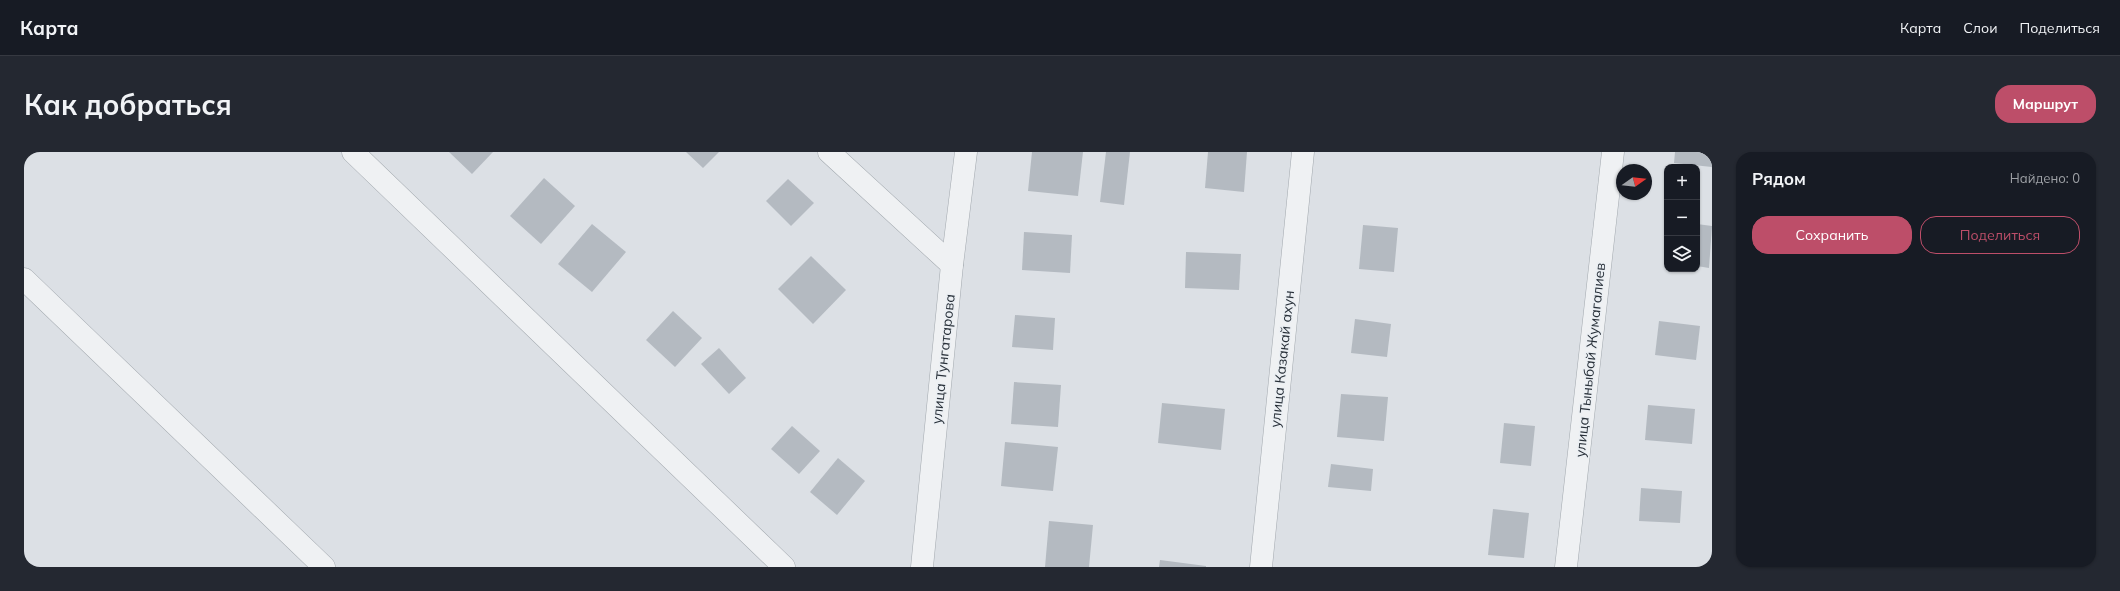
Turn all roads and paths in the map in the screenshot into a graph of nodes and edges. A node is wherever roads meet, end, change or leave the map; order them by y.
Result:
1 (353, 152) edge
2 (829, 152) edge
3 (966, 152) edge
4 (1303, 152) edge
5 (1613, 152) edge
6 (952, 265) junction
7 (24, 279) edge
8 (324, 567) edge
9 (784, 567) edge
10 (922, 567) edge
11 (1261, 567) edge
12 (1566, 567) edge

1 - 9 street
2 - 6 street
3 - 6 street, улица Тунгатарова
4 - 11 street, улица Казакай ахун
5 - 12 street, улица Тыныбай Жумагалиев
6 - 10 street, улица Тунгатарова
7 - 8 street

